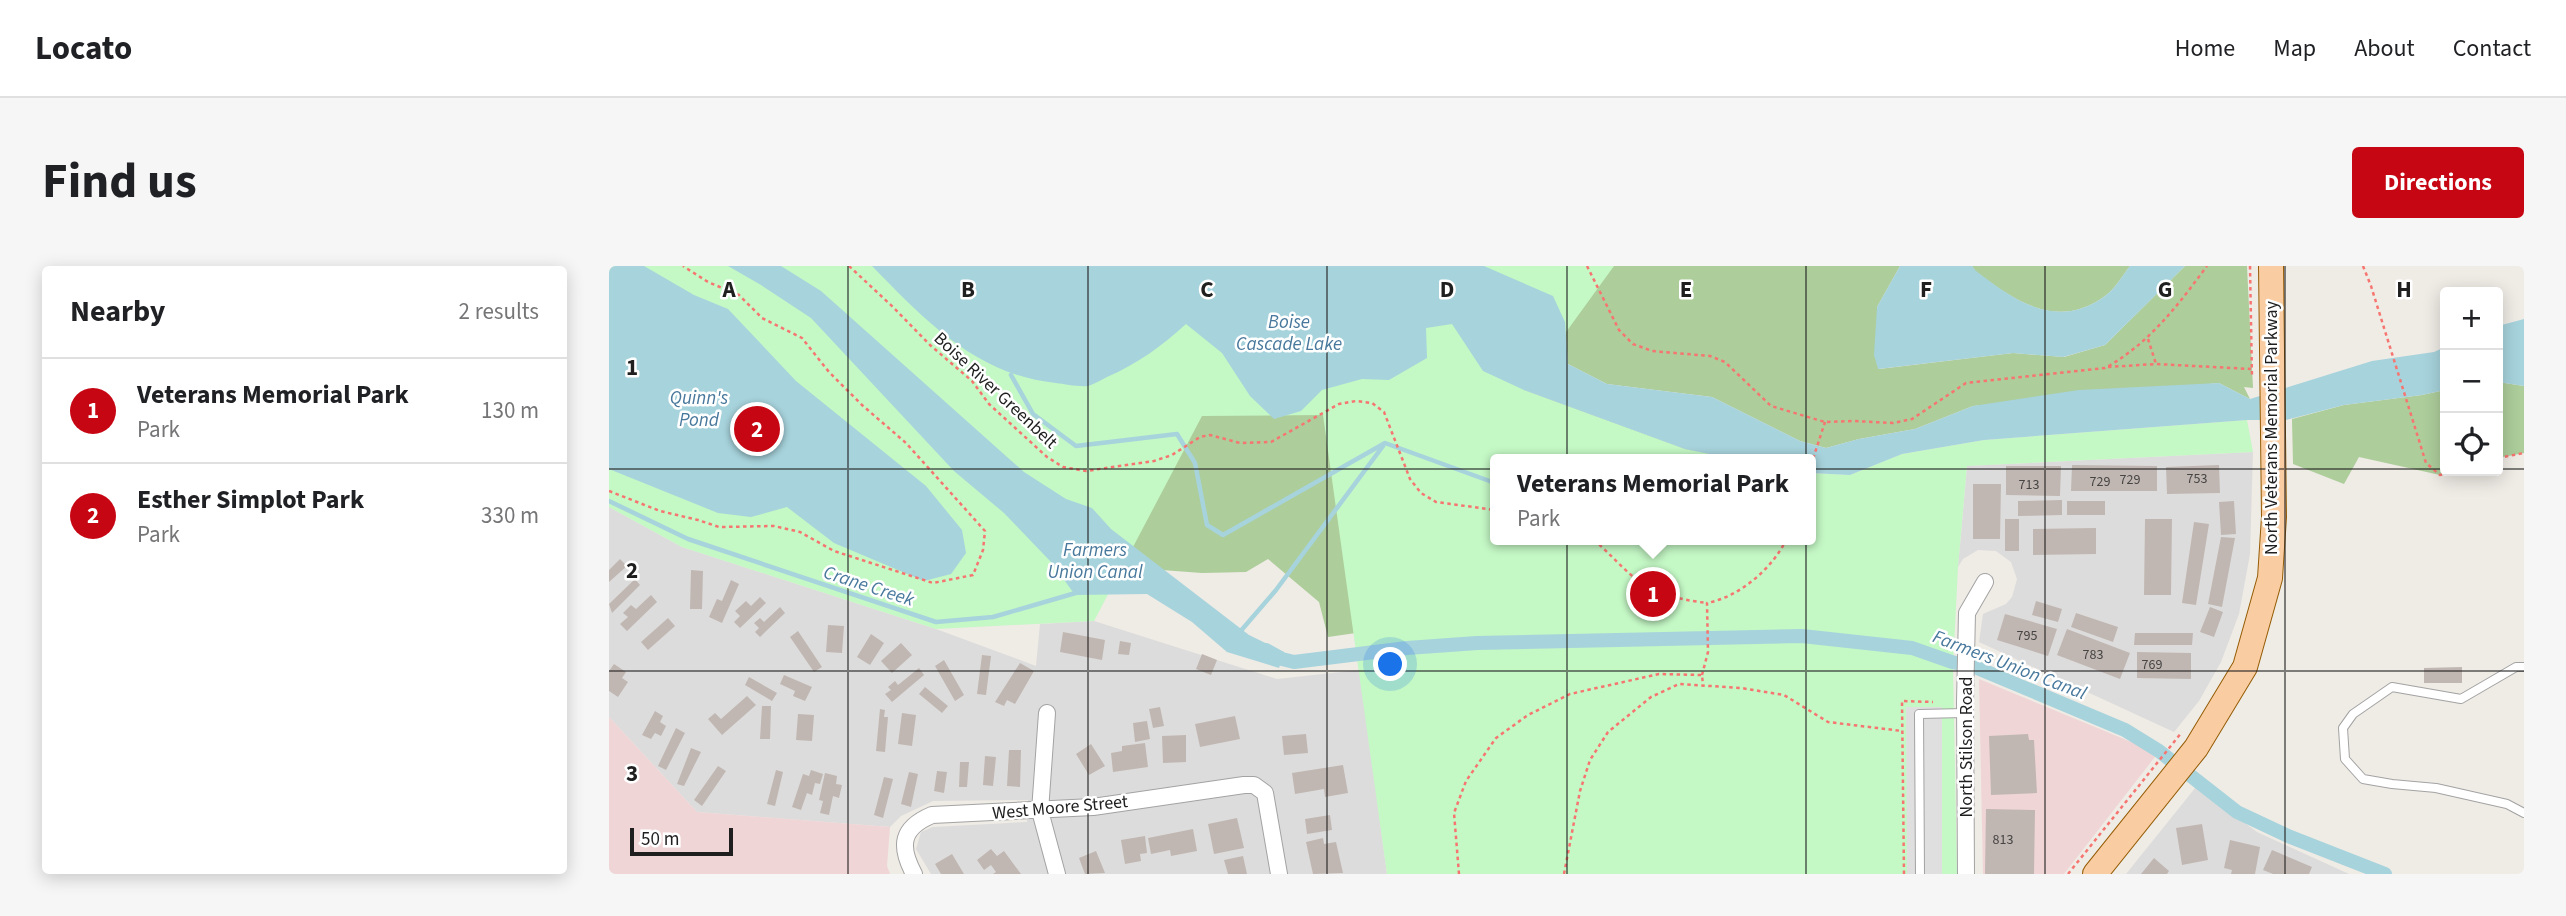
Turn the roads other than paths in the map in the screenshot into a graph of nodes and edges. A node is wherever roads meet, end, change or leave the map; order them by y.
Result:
1 (2260, 268) edge
2 (1985, 582) dead end
3 (2524, 667) edge
4 (1047, 713) dead end
5 (1965, 713) junction
6 (1040, 811) junction
7 (2524, 813) edge
8 (914, 874) edge
9 (1057, 874) edge
10 (1279, 874) edge
11 (1920, 874) edge
12 (1966, 874) edge
13 (2095, 874) edge

1 - 13 main road, North Veterans Memorial Parkway
2 - 5 street, North Stilson Road
3 - 7 lane
4 - 6 street
5 - 11 lane
5 - 12 street, North Stilson Road
6 - 8 street, West Moore Street
6 - 9 street
6 - 10 street, West Moore Street

